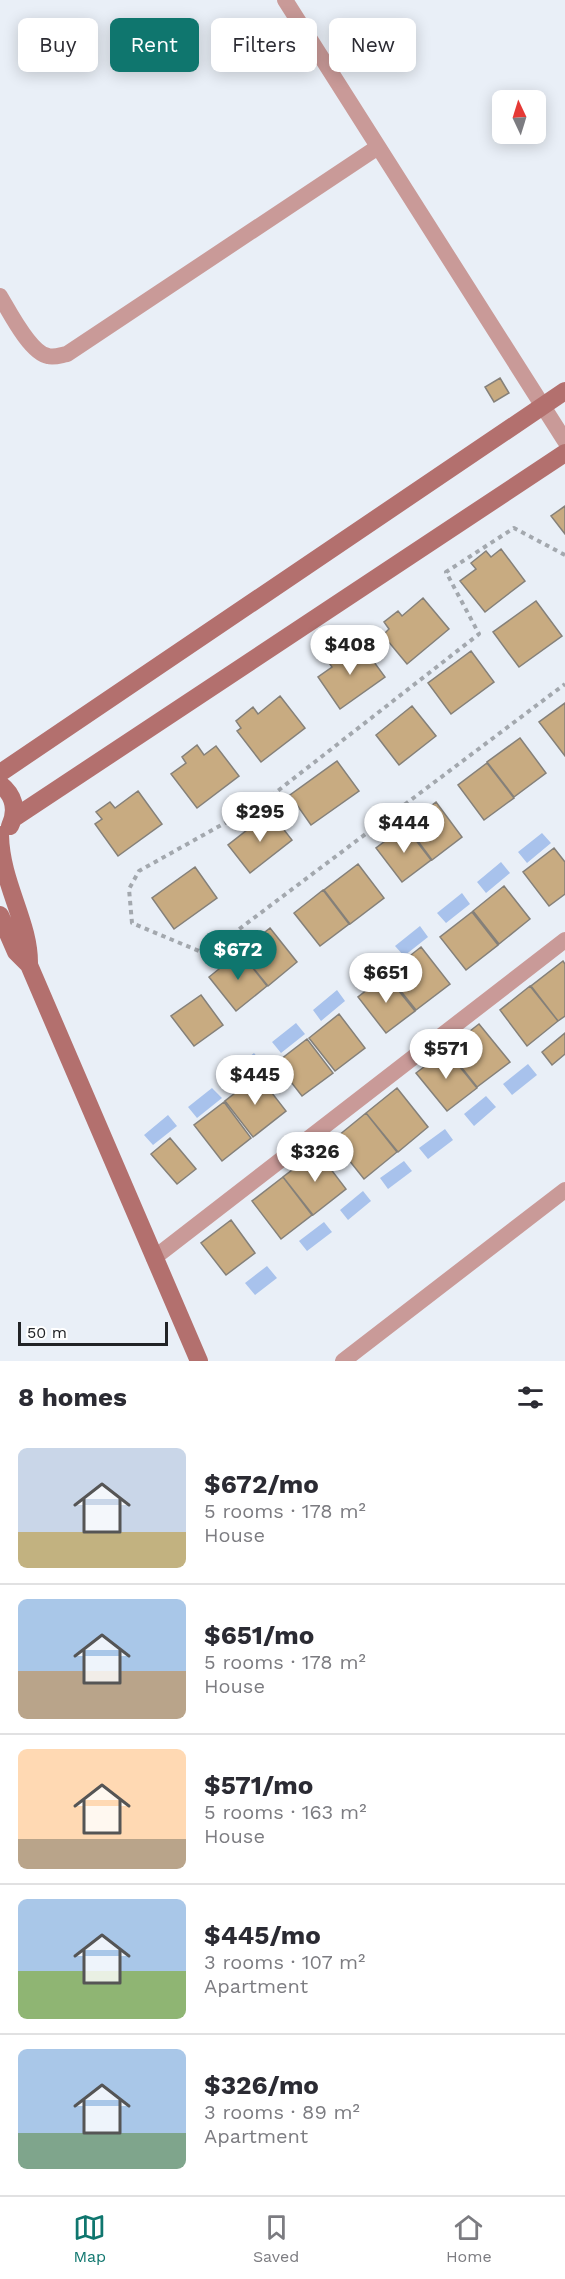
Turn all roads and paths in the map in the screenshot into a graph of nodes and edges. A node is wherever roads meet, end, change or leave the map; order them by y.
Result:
1 (285, 0) edge
2 (378, 147) junction
3 (0, 296) edge
4 (565, 391) edge
5 (542, 406) junction
6 (565, 441) edge
7 (565, 453) edge
8 (565, 555) edge
9 (565, 684) edge
10 (0, 773) edge
11 (0, 784) edge
12 (14, 818) junction
13 (0, 835) edge
14 (0, 915) edge
15 (565, 940) edge
16 (29, 965) junction
17 (565, 1190) edge
18 (154, 1258) junction
19 (199, 1361) edge
20 (343, 1361) edge

1 - 2 street
2 - 3 street
2 - 5 street
4 - 5 street
5 - 6 street
5 - 10 street
7 - 12 street
8 - 9 path
11 - 12 street
12 - 13 street
13 - 16 street
14 - 16 street
15 - 18 street
16 - 18 street
17 - 20 street
18 - 19 street

